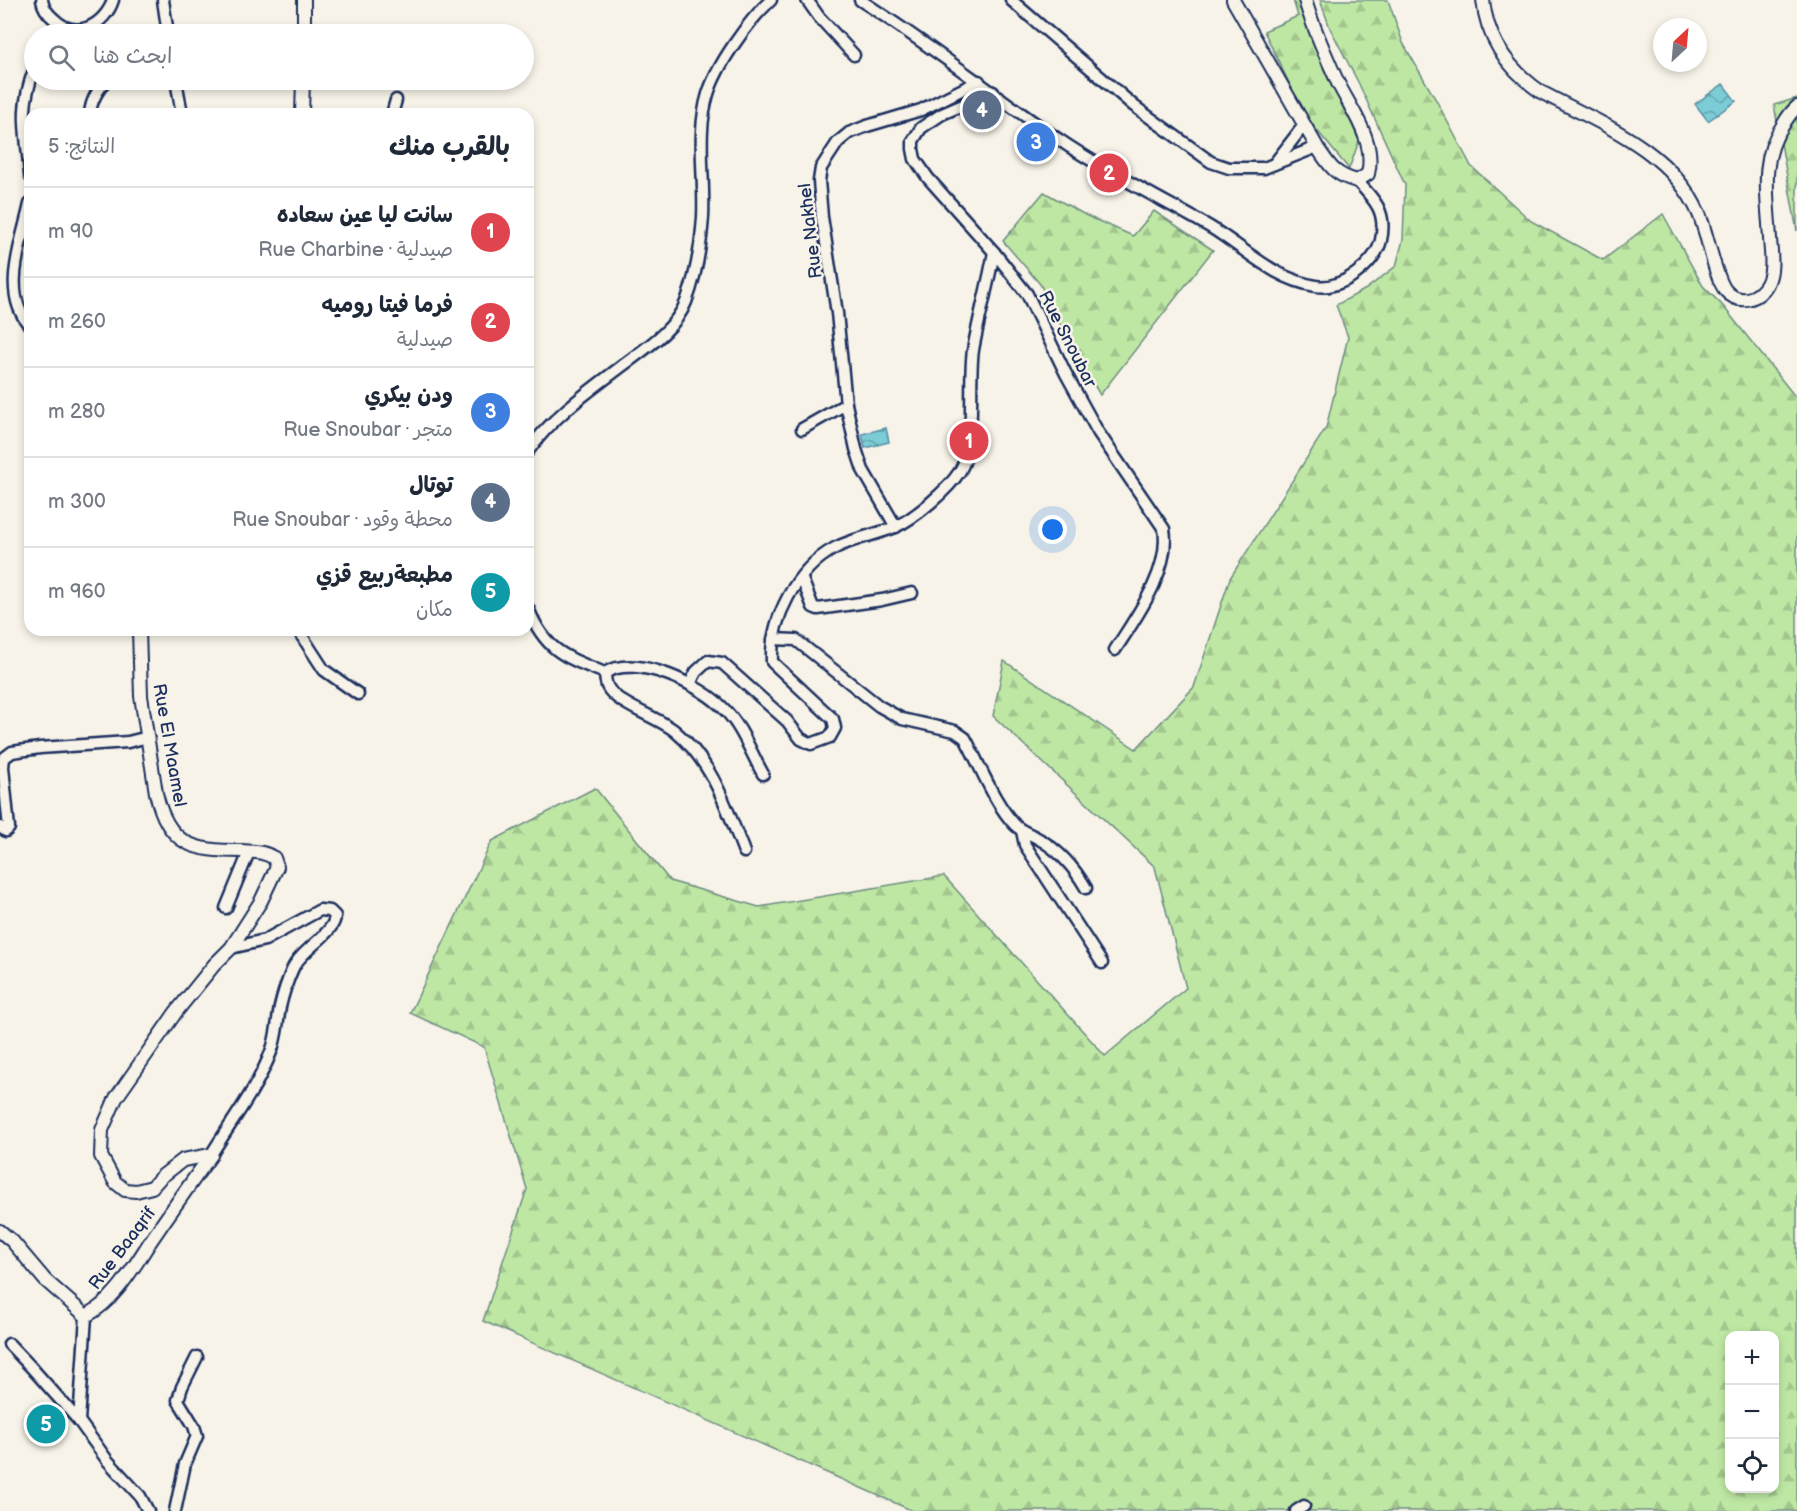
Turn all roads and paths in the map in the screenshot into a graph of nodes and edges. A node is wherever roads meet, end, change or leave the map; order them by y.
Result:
1 (113, 0) edge
2 (163, 0) edge
3 (304, 0) edge
4 (771, 0) edge
5 (807, 0) edge
6 (860, 0) edge
7 (1011, 0) edge
8 (1233, 0) edge
9 (1305, 0) edge
10 (1483, 0) edge
11 (41, 1) edge
12 (58, 24) edge
13 (95, 24) edge
14 (167, 24) edge
15 (304, 24) edge
16 (854, 55) dead end
17 (979, 81) junction
18 (28, 90) edge
19 (98, 90) edge
20 (178, 90) edge
21 (303, 90) edge
22 (993, 92) junction
23 (396, 100) dead end
24 (1797, 107) edge
25 (24, 108) edge
26 (24, 108) edge
27 (91, 108) edge
28 (181, 108) edge
29 (302, 108) edge
30 (394, 108) edge
31 (1304, 125) junction
32 (24, 126) edge
33 (1317, 147) junction
34 (1274, 165) junction
35 (1357, 181) junction
36 (24, 228) edge
37 (994, 252) junction
38 (24, 318) edge
39 (846, 404) junction
40 (802, 429) dead end
41 (534, 444) edge
42 (896, 527) junction
43 (802, 579) junction
44 (912, 593) dead end
45 (534, 620) edge
46 (139, 636) edge
47 (302, 636) edge
48 (773, 639) junction
49 (1115, 650) dead end
50 (605, 673) junction
51 (690, 684) junction
52 (358, 694) dead end
53 (148, 737) junction
54 (763, 774) dead end
55 (0, 827) edge
56 (1022, 831) junction
57 (249, 852) junction
58 (744, 852) dead end
59 (1086, 888) dead end
60 (226, 908) dead end
61 (231, 948) junction
62 (1102, 963) dead end
63 (211, 1155) junction
64 (0, 1231) edge
65 (86, 1316) junction
66 (9, 1344) dead end
67 (197, 1357) dead end
68 (79, 1422) junction
69 (148, 1511) edge
70 (175, 1511) edge

1 - 13 street
2 - 14 street
3 - 15 street
4 - 41 street
5 - 16 street
6 - 17 street
7 - 34 street
8 - 31 street
9 - 35 street
10 - 24 street
11 - 12 street
17 - 22 street
17 - 39 street, Rue Nakhel
18 - 26 street
19 - 27 street
20 - 28 street
21 - 29 street
22 - 35 street
22 - 37 street, Rue Snoubar
23 - 30 street
25 - 32 street
31 - 33 street
31 - 34 street
33 - 34 street
33 - 35 street
36 - 38 street
37 - 42 street
37 - 49 street, Rue Snoubar
39 - 40 street
39 - 42 street, Rue Nakhel
42 - 43 street
43 - 44 street
43 - 48 street
45 - 50 street
46 - 53 street, Rue El Maamel
47 - 52 street
48 - 51 street
48 - 56 street
50 - 51 street
50 - 58 street
51 - 54 street
53 - 55 street
53 - 57 street, Rue El Maamel
56 - 59 street
56 - 62 street
57 - 60 street
57 - 61 street, Rue El Maamel
61 - 63 street
61 - 63 street
63 - 65 street, Rue Baaqrif
64 - 65 street, Rue Baaqrif
65 - 68 street
66 - 68 street
67 - 70 street
68 - 69 street

